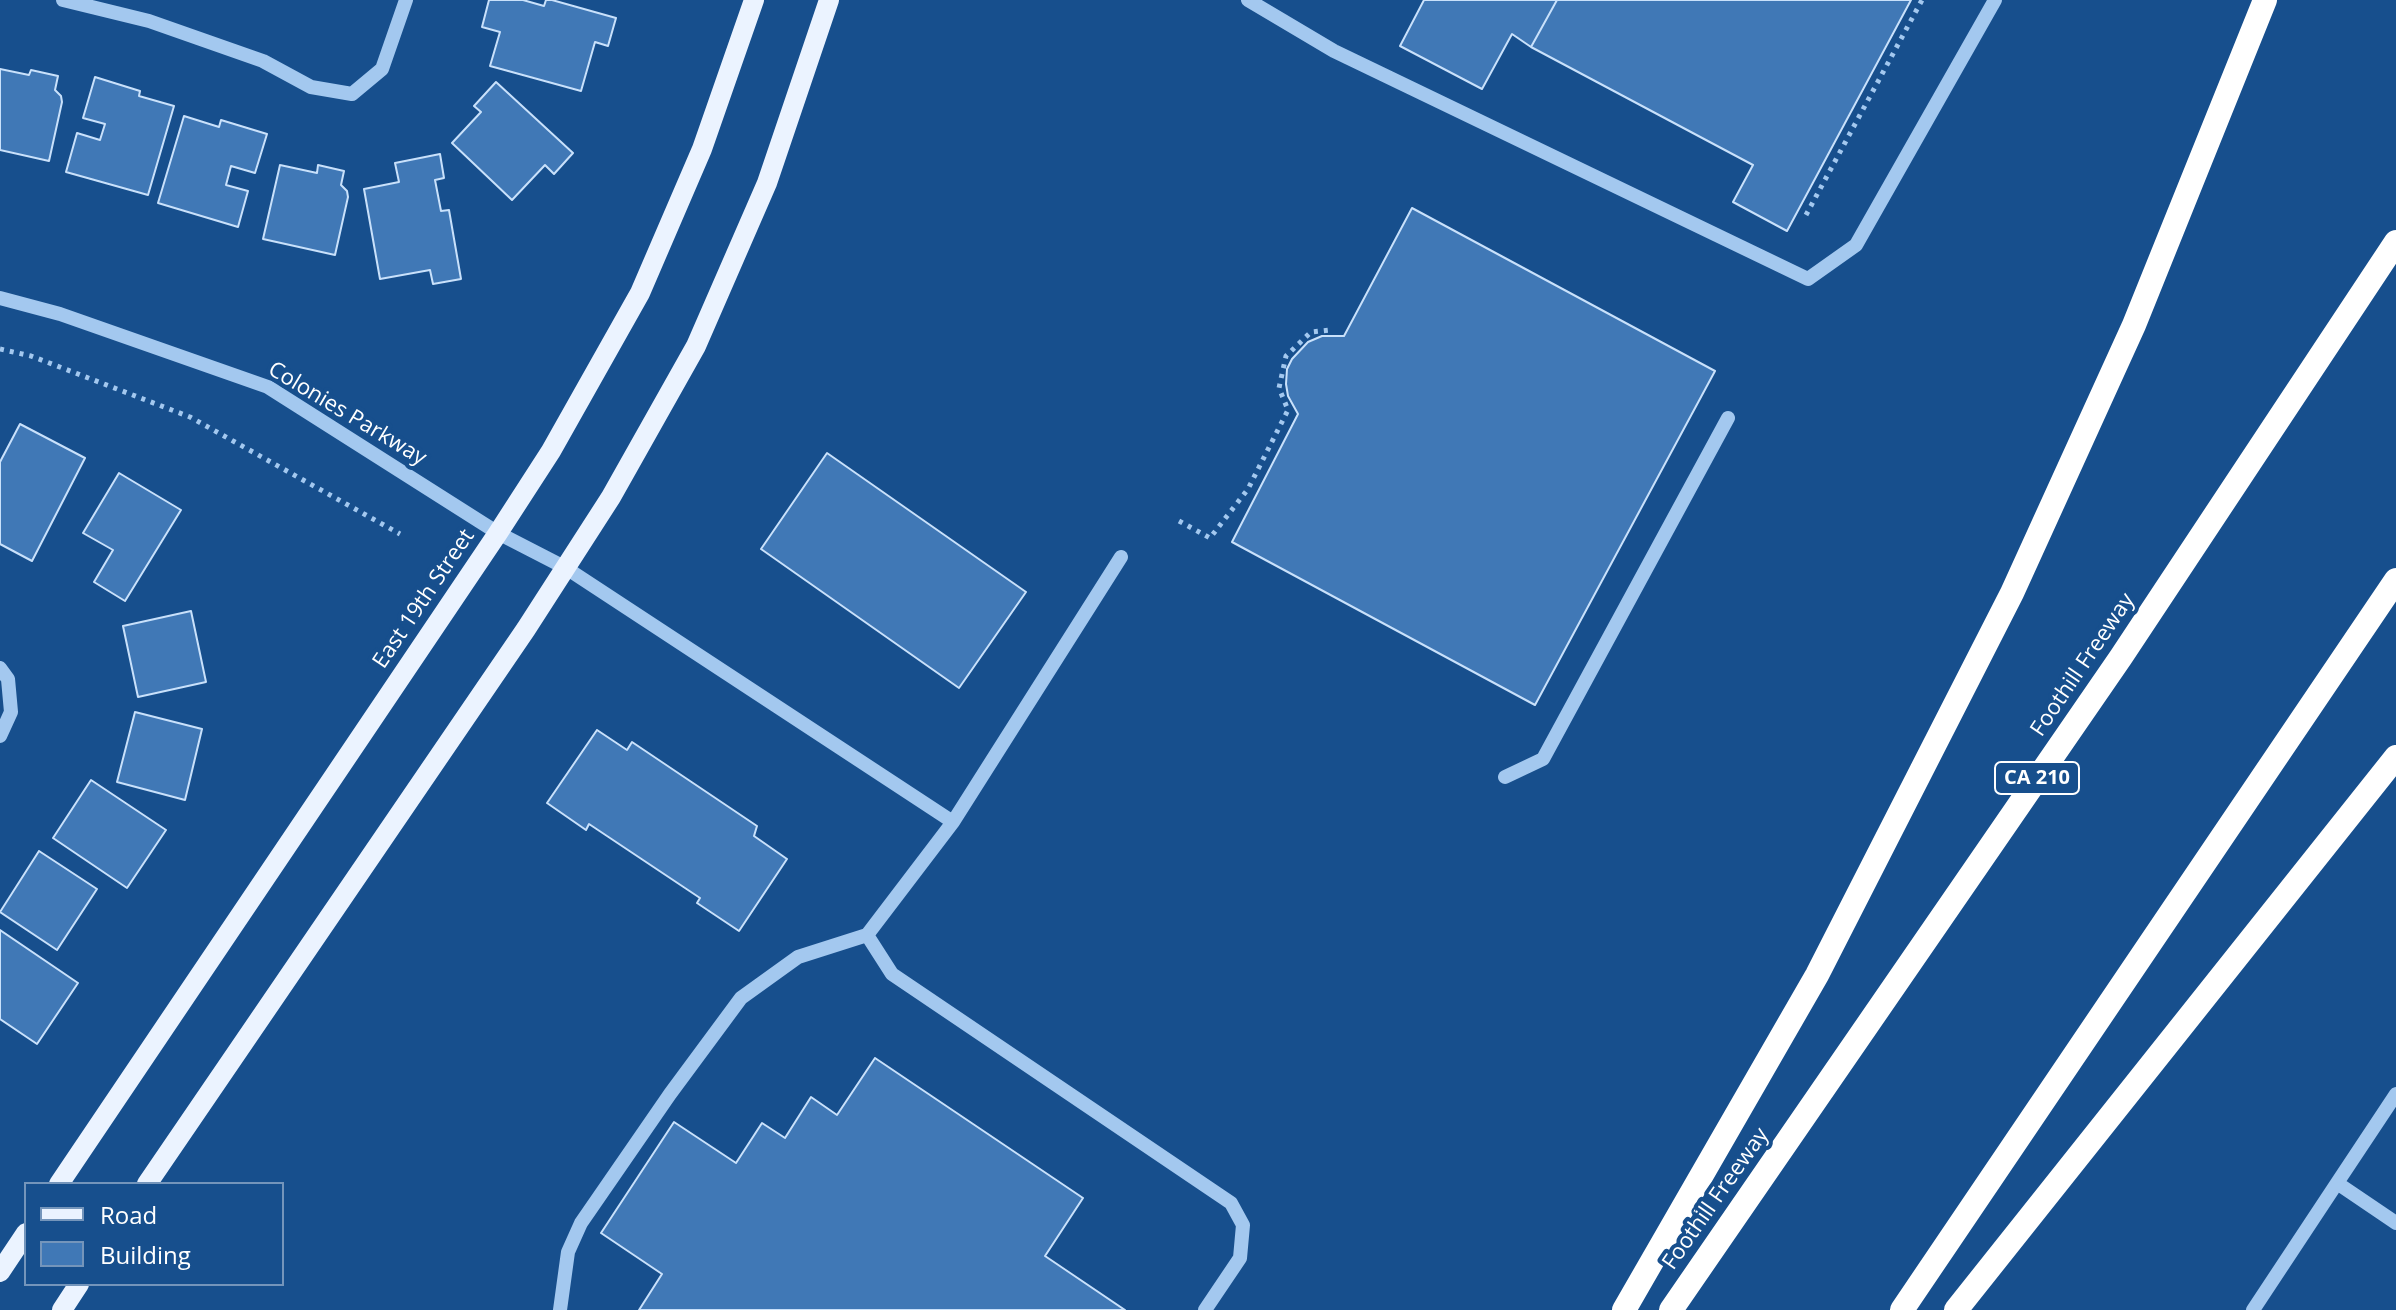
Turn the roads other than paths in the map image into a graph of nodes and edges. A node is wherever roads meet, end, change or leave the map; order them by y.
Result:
1 (63, 0) edge
2 (406, 0) edge
3 (754, 0) edge
4 (829, 0) edge
5 (1248, 0) edge
6 (1995, 0) edge
7 (2265, 0) edge
8 (2396, 242) edge
9 (0, 298) edge
10 (1728, 418) dead end
11 (498, 533) junction
12 (1121, 557) dead end
13 (566, 568) junction
14 (2396, 580) edge
15 (4, 674) edge
16 (0, 736) edge
17 (2396, 757) edge
18 (1505, 777) dead end
19 (953, 822) junction
20 (867, 935) junction
21 (2396, 1094) edge
22 (60, 1182) edge
23 (148, 1182) edge
24 (2337, 1183) junction
25 (2396, 1223) edge
26 (24, 1236) edge
27 (0, 1272) edge
28 (78, 1286) edge
29 (62, 1310) edge
30 (560, 1310) edge
31 (1205, 1310) edge
32 (1624, 1310) edge
33 (1671, 1310) edge
34 (1902, 1310) edge
35 (1956, 1310) edge
36 (2253, 1310) edge

1 - 2 street
3 - 11 main road, East 19th Street
4 - 13 main road
5 - 6 street
7 - 32 highway
8 - 33 highway, Foothill Freeway / CA 210
9 - 11 street, Colonies Parkway
10 - 18 street
11 - 13 street, Colonies Parkway
11 - 22 main road, East 19th Street
12 - 19 street
13 - 19 street, Colonies Parkway
13 - 23 main road
14 - 34 highway
15 - 16 street
17 - 35 highway
19 - 20 street
20 - 30 street
20 - 31 street
21 - 24 street
24 - 25 street
24 - 36 street
26 - 27 main road
28 - 29 main road

